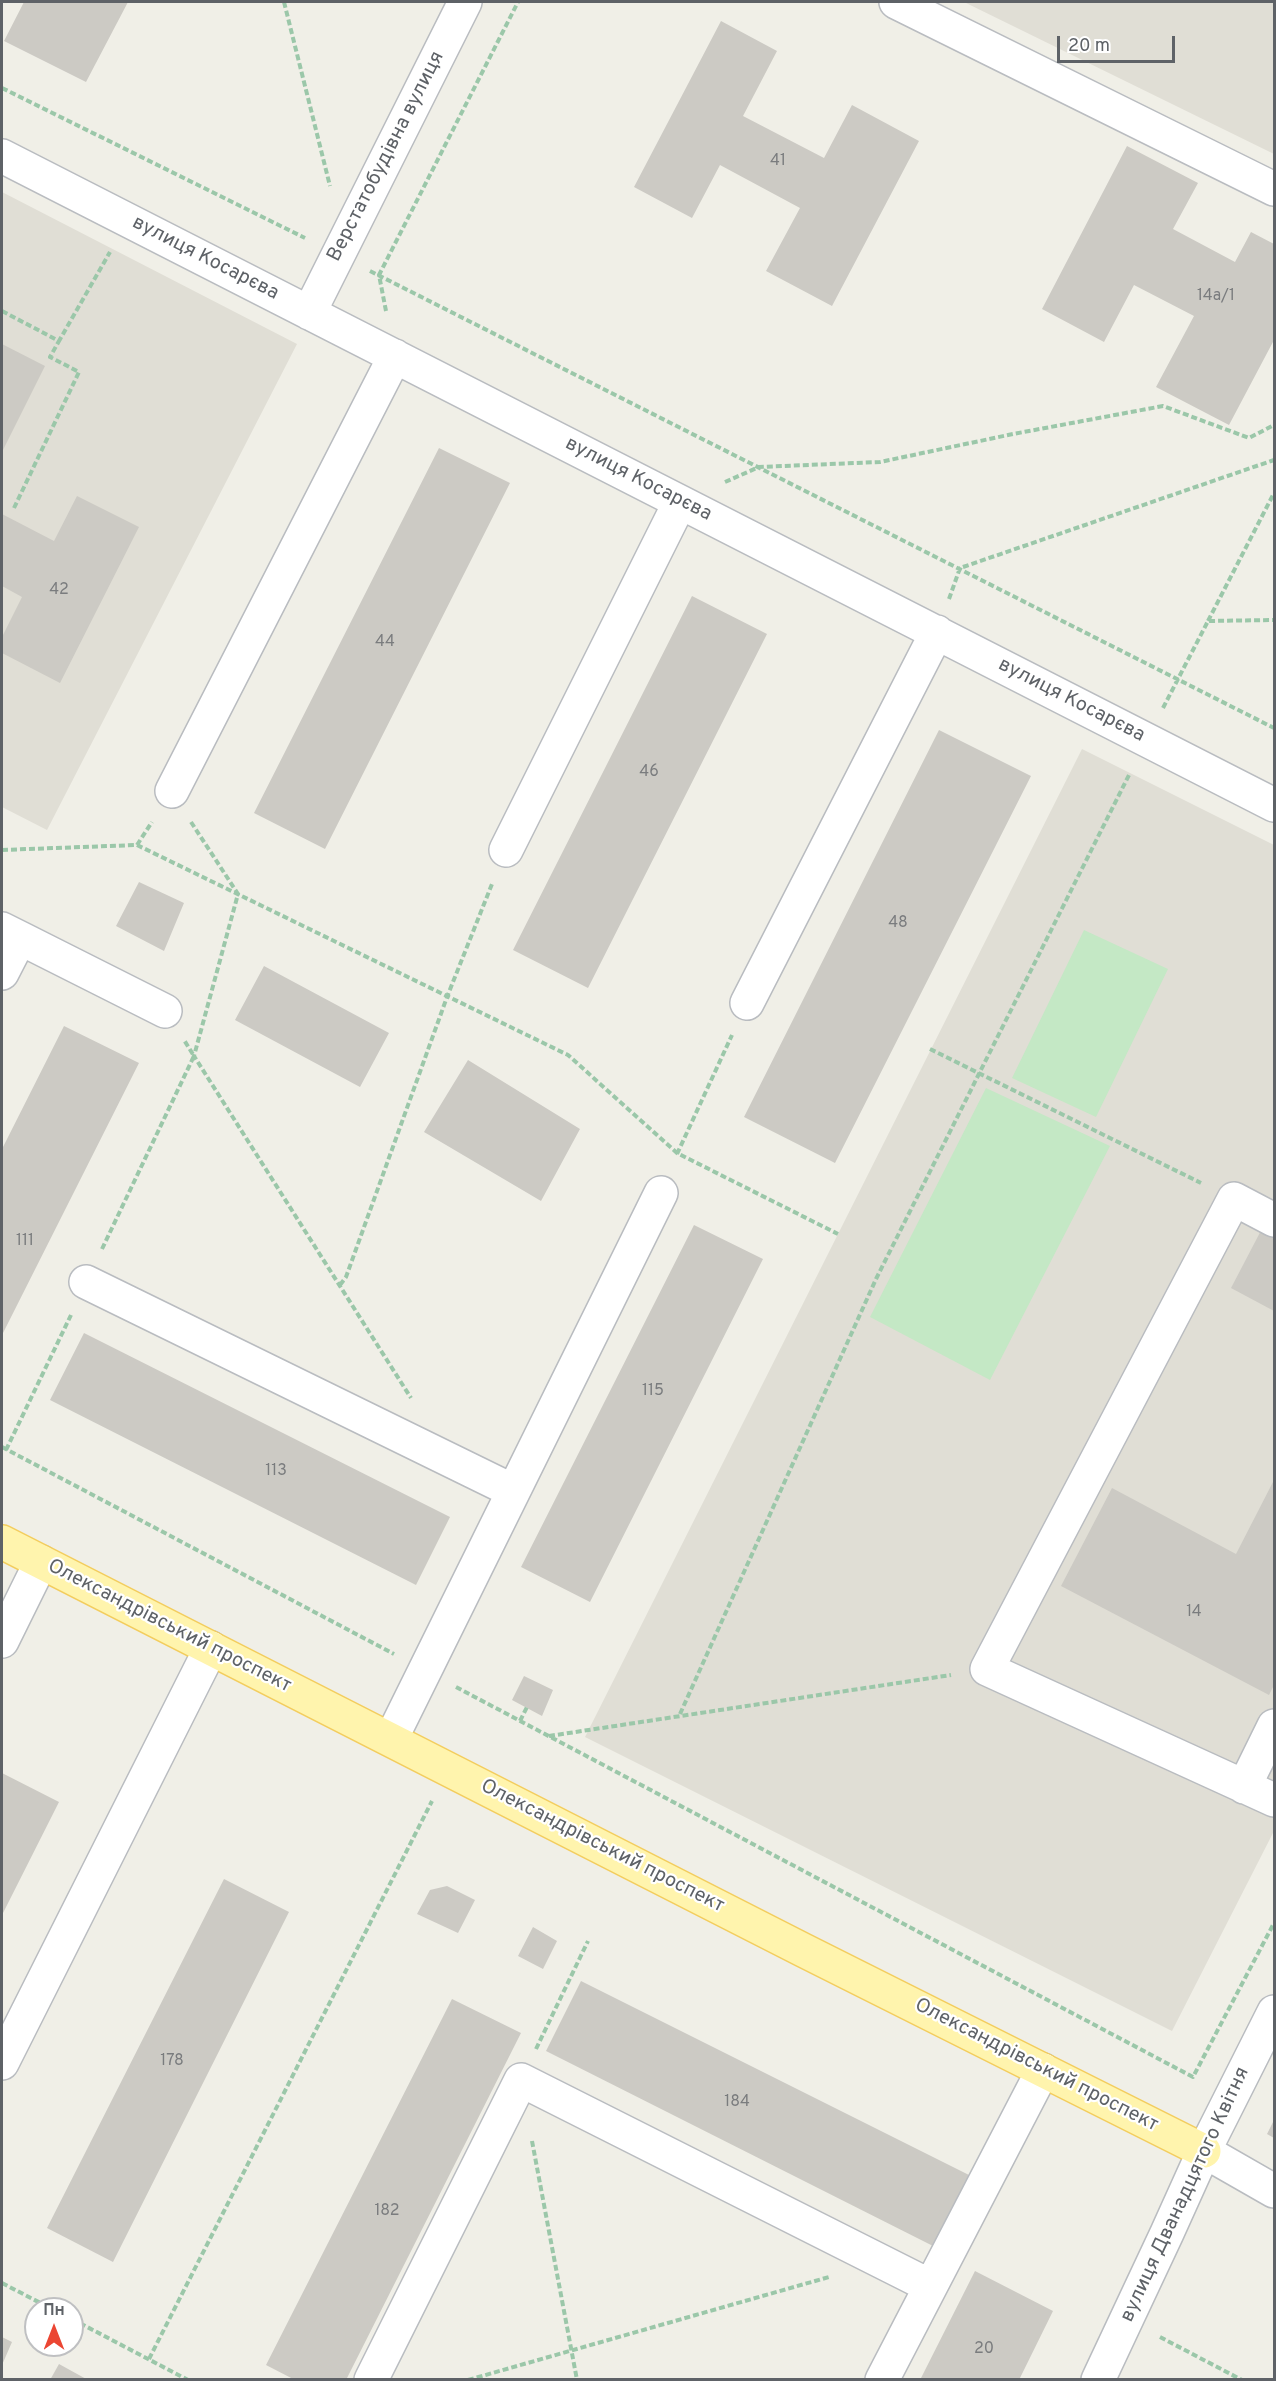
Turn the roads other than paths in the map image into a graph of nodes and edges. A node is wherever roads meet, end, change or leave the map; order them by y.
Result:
1 (465, 2) edge
2 (896, 2) edge
3 (2, 156) edge
4 (1275, 189) edge
5 (309, 313) junction
6 (395, 356) junction
7 (680, 502) junction
8 (937, 632) junction
9 (172, 791) road end
10 (1275, 805) edge
11 (506, 850) road end
12 (11, 933) edge
13 (2, 973) edge
14 (747, 1003) road end
15 (165, 1011) dead end
16 (661, 1193) road end
17 (1275, 1220) edge
18 (86, 1282) dead end
19 (513, 1491) junction
20 (2, 1542) edge
21 (41, 1562) junction
22 (2, 1641) edge
23 (211, 1648) junction
24 (1275, 1726) edge
25 (390, 1739) junction
26 (1244, 1787) junction
27 (1275, 1800) edge
28 (1275, 2012) edge
29 (2, 2063) edge
30 (1043, 2070) junction
31 (1203, 2151) junction
32 (1275, 2192) edge
33 (930, 2286) junction
34 (371, 2379) edge
35 (882, 2379) edge
36 (1098, 2379) edge

1 - 5 street, Верстатобудівна вулиця
2 - 4 street
3 - 5 street, вулиця Косарєва
5 - 6 street, вулиця Косарєва
6 - 7 street, вулиця Косарєва
6 - 9 street
7 - 8 street, вулиця Косарєва
7 - 11 street
8 - 10 street, вулиця Косарєва
8 - 14 street
12 - 13 street
12 - 15 street
16 - 19 street
17 - 26 street
18 - 19 street
19 - 25 street
20 - 21 main road, Олександрівський проспект
21 - 22 street
21 - 23 main road, Олександрівський проспект
23 - 25 main road, Олександрівський проспект
23 - 29 street
24 - 26 street
25 - 30 main road, Олександрівський проспект
26 - 27 street
28 - 31 street, вулиця Дванадцятого Квітня
30 - 31 main road, Олександрівський проспект
30 - 33 street
31 - 32 street
31 - 36 street, вулиця Дванадцятого Квітня
33 - 34 street
33 - 35 street

